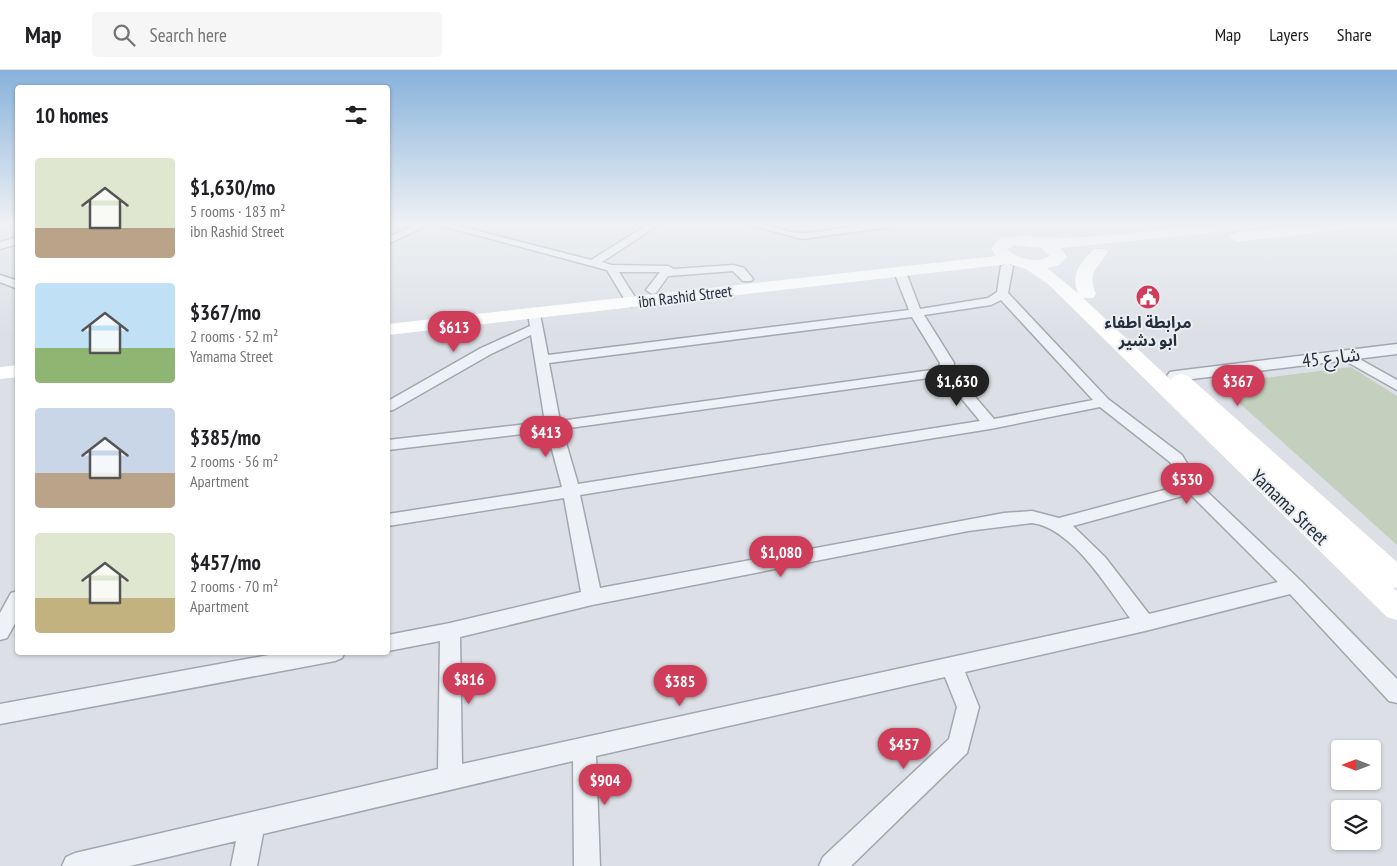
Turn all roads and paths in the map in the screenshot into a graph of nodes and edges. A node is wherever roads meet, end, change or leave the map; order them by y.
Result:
1 (581, 261) edge
2 (596, 261) edge
3 (920, 261) edge
4 (981, 261) edge
5 (1007, 261) edge
6 (1053, 261) edge
7 (1053, 261) edge
8 (1091, 261) edge
9 (592, 264) junction
10 (611, 268) junction
11 (900, 272) junction
12 (666, 273) junction
13 (0, 278) edge
14 (747, 279) junction
15 (15, 285) edge
16 (652, 290) junction
17 (1002, 294) junction
18 (1087, 294) junction
19 (630, 298) junction
20 (916, 313) junction
21 (390, 320) edge
22 (535, 321) junction
23 (390, 330) edge
24 (1397, 349) edge
25 (1347, 356) junction
26 (541, 360) junction
27 (15, 361) edge
28 (0, 363) edge
29 (946, 370) junction
30 (15, 371) edge
31 (0, 373) edge
32 (1176, 376) junction
33 (1397, 386) edge
34 (1103, 402) junction
35 (390, 406) edge
36 (990, 424) junction
37 (553, 426) junction
38 (390, 445) edge
39 (1193, 488) junction
40 (571, 490) junction
41 (390, 520) edge
42 (1058, 524) junction
43 (1397, 578) edge
44 (1294, 586) junction
45 (15, 595) edge
46 (592, 597) junction
47 (0, 602) edge
48 (15, 604) edge
49 (1397, 609) edge
50 (1145, 623) junction
51 (450, 631) junction
52 (0, 632) edge
53 (390, 643) edge
54 (318, 655) edge
55 (951, 665) junction
56 (1397, 694) edge
57 (0, 714) edge
58 (584, 748) junction
59 (450, 778) junction
60 (252, 826) junction
61 (75, 866) edge
62 (244, 866) edge
63 (587, 866) edge
64 (832, 866) edge

1 - 9 street
2 - 9 street
3 - 14 main road, ibn Rashid Street
4 - 11 main road, ibn Rashid Street
5 - 17 street
6 - 18 main road, Yamama Street
7 - 49 main road, Yamama Street
8 - 18 main road
9 - 10 street
10 - 12 street
10 - 19 street
11 - 19 main road, ibn Rashid Street
11 - 20 street
12 - 14 street
12 - 16 street
13 - 15 street
14 - 16 main road, ibn Rashid Street
16 - 19 main road, ibn Rashid Street
17 - 20 street
17 - 34 street
18 - 32 main road, Yamama Street
19 - 21 main road, ibn Rashid Street
19 - 22 main road, ibn Rashid Street
20 - 26 street
20 - 29 street
22 - 23 main road, ibn Rashid Street
22 - 26 street
22 - 35 street
24 - 25 street, شارع 45
25 - 32 street, شارع 45
25 - 33 street
26 - 37 street
27 - 28 main road
29 - 36 street
29 - 37 street
30 - 31 main road
32 - 43 main road, Yamama Street
34 - 36 street
34 - 39 street
36 - 40 street
37 - 38 street
37 - 40 street
39 - 42 street
39 - 44 street
40 - 41 street
40 - 46 street
42 - 46 street
42 - 50 street
44 - 50 street
44 - 56 street
45 - 47 street
46 - 51 street
48 - 52 street
50 - 55 street
51 - 53 street
51 - 59 street
54 - 57 street
55 - 58 street
55 - 64 street
58 - 59 street
58 - 63 street
59 - 60 street
60 - 61 street
60 - 62 street

